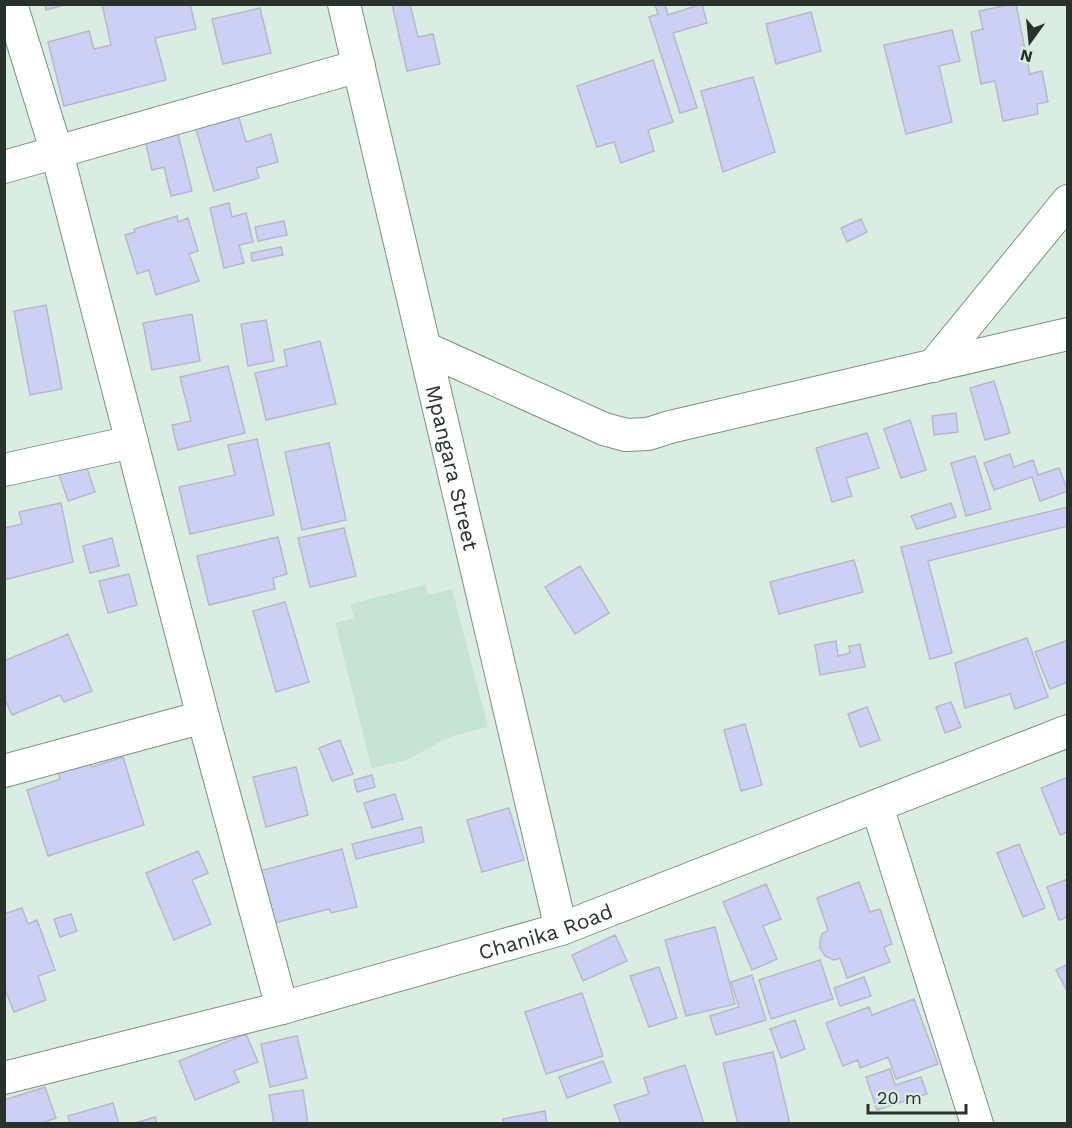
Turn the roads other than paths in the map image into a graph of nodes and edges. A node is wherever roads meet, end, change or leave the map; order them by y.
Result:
1 (10, 4) edge
2 (344, 4) edge
3 (360, 66) junction
4 (57, 153) junction
5 (4, 167) edge
6 (1068, 201) edge
7 (1068, 334) edge
8 (425, 348) junction
9 (933, 366) junction
10 (132, 442) junction
11 (4, 470) edge
12 (203, 717) junction
13 (1068, 731) edge
14 (4, 771) edge
15 (877, 806) junction
16 (561, 929) junction
17 (282, 1008) junction
18 (4, 1078) edge
19 (977, 1124) edge

1 - 4 street
2 - 3 street, Mpangara Street
3 - 4 street
3 - 8 street, Mpangara Street
4 - 5 street
4 - 10 street
6 - 9 street
7 - 9 street
8 - 9 street
8 - 16 street, Mpangara Street
10 - 11 street
10 - 12 street
12 - 14 street
12 - 17 street
13 - 15 street, Chanika Road
15 - 16 street, Chanika Road
15 - 19 street
16 - 17 street, Chanika Road
17 - 18 street, Chanika Road

